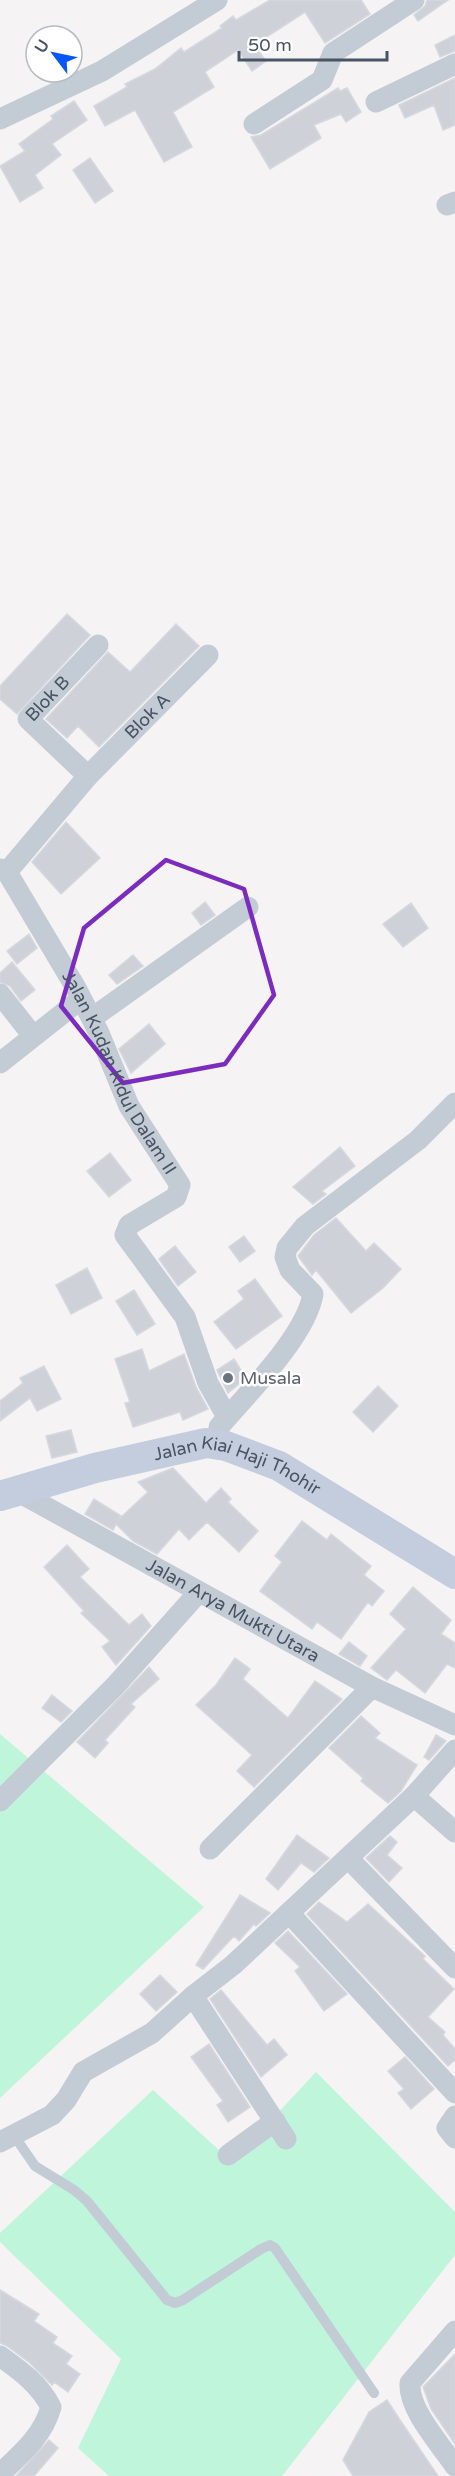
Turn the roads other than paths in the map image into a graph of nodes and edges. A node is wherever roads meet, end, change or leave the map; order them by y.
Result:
1 (218, 0) edge
2 (414, 0) edge
3 (455, 64) edge
4 (376, 102) dead end
5 (0, 119) edge
6 (254, 124) dead end
7 (98, 645) dead end
8 (208, 655) dead end
9 (88, 776) junction
10 (3, 871) edge
11 (248, 907) dead end
12 (0, 994) edge
13 (81, 999) junction
14 (92, 1018) junction
15 (33, 1036) junction
16 (0, 1063) edge
17 (455, 1103) edge
18 (227, 1417) junction
19 (206, 1443) junction
20 (8, 1493) edge
21 (455, 1574) edge
22 (198, 1593) junction
23 (372, 1686) junction
24 (455, 1725) edge
25 (455, 1750) edge
26 (414, 1796) junction
27 (0, 1801) edge
28 (455, 1832) edge
29 (210, 1849) dead end
30 (348, 1858) junction
31 (289, 1913) junction
32 (455, 1968) edge
33 (193, 1995) junction
34 (455, 2093) edge
35 (455, 2116) edge
36 (6, 2138) edge
37 (455, 2138) edge
38 (228, 2155) dead end
39 (455, 2331) edge
40 (0, 2356) edge
41 (374, 2393) dead end
42 (455, 2466) edge
43 (0, 2474) edge

1 - 5 street
2 - 6 street
3 - 4 street
7 - 9 street, Blok B
8 - 9 street, Blok A
9 - 10 street, Blok A
10 - 13 street, Jalan Kudan Kidul Dalam II
11 - 14 street
12 - 15 street
13 - 14 street, Jalan Kudan Kidul Dalam II
13 - 15 street
14 - 18 street, Jalan Kudan Kidul Dalam II
15 - 16 street
17 - 18 street
18 - 19 street
19 - 20 street, Jalan Kiai Haji Thohir
19 - 21 street, Jalan Kiai Haji Thohir
20 - 22 street, Jalan Arya Mukti Utara
22 - 23 street, Jalan Arya Mukti Utara
22 - 27 street
23 - 24 street, Jalan Arya Mukti Utara
23 - 29 street
25 - 26 street
26 - 28 street
26 - 30 street
30 - 31 street
30 - 32 street
31 - 33 street
31 - 34 street
33 - 36 street
33 - 38 street
35 - 37 street
36 - 41 lane
39 - 42 street
40 - 43 street

